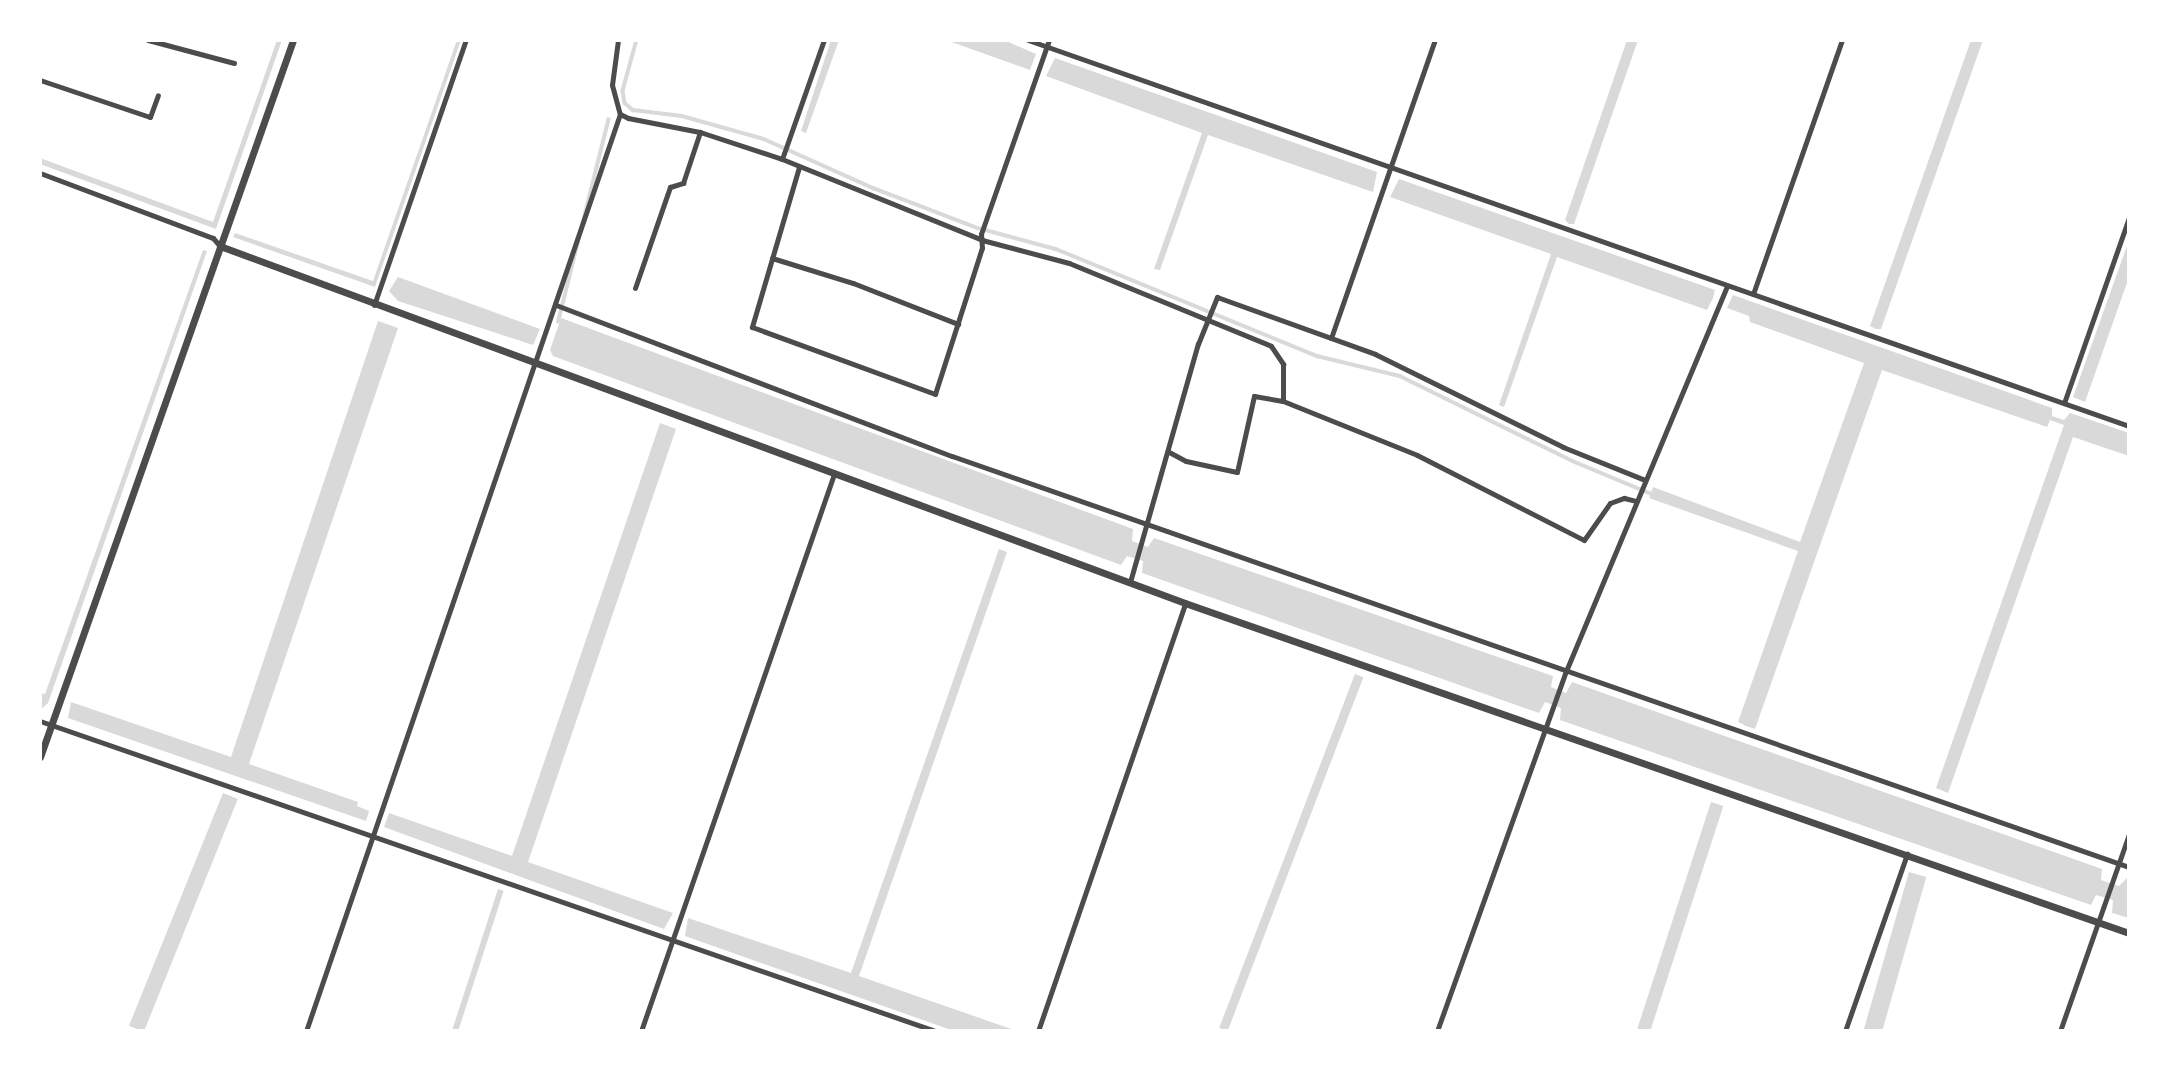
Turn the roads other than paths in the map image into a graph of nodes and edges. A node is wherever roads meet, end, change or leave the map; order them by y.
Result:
1 (148, 40) edge
2 (293, 40) edge
3 (466, 40) edge
4 (618, 40) edge
5 (824, 40) edge
6 (1028, 40) edge
7 (1435, 40) edge
8 (1842, 40) edge
9 (1048, 43) edge
10 (234, 63) dead end
11 (40, 80) edge
12 (158, 95) dead end
13 (620, 114) junction
14 (700, 132) junction
15 (783, 157) junction
16 (799, 167) junction
17 (1390, 167) junction
18 (40, 173) edge
19 (2129, 217) edge
20 (981, 237) junction
21 (219, 246) junction
22 (772, 258) junction
23 (1727, 286) junction
24 (635, 288) dead end
25 (1753, 294) junction
26 (374, 305) junction
27 (556, 305) junction
28 (1207, 320) junction
29 (958, 324) junction
30 (1331, 338) junction
31 (536, 365) junction
32 (1283, 401) junction
33 (2064, 403) junction
34 (2129, 426) edge
35 (1169, 452) junction
36 (834, 474) junction
37 (1645, 480) junction
38 (1636, 501) junction
39 (1147, 524) junction
40 (1130, 582) junction
41 (1185, 603) junction
42 (1566, 671) junction
43 (40, 721) edge
44 (51, 725) junction
45 (1545, 730) junction
46 (40, 757) edge
47 (2129, 834) edge
48 (370, 837) junction
49 (1907, 854) junction
50 (2118, 864) junction
51 (2129, 867) edge
52 (2098, 922) junction
53 (2129, 933) edge
54 (673, 939) junction
55 (306, 1031) edge
56 (640, 1031) edge
57 (936, 1031) edge
58 (1038, 1031) edge
59 (1437, 1031) edge
60 (1845, 1031) edge
61 (2060, 1031) edge

1 - 10 street
2 - 21 street
3 - 26 street
4 - 13 street
5 - 15 street
6 - 9 street
7 - 17 street
8 - 25 street
9 - 17 street
9 - 20 street
11 - 12 street
13 - 14 street
13 - 27 street
14 - 15 street
14 - 24 street
15 - 16 street
16 - 20 street
16 - 22 street
17 - 23 street
17 - 30 street
18 - 21 street
19 - 33 street
20 - 28 street
20 - 29 street
21 - 26 street
21 - 44 street
22 - 29 street
22 - 29 street
23 - 25 street
23 - 37 street
25 - 33 street
26 - 31 street
27 - 31 street
27 - 39 street
28 - 30 street
28 - 32 street
28 - 35 street
30 - 37 street
31 - 36 street
31 - 48 street
32 - 35 street
32 - 38 street
33 - 34 street
35 - 39 street
36 - 40 street
36 - 54 street
37 - 38 street
38 - 42 street
39 - 40 street
39 - 42 street
40 - 41 street
41 - 45 street
41 - 58 street
42 - 45 street
42 - 50 street
43 - 44 street
44 - 46 street
44 - 48 street
45 - 49 street
45 - 59 street
47 - 50 street
48 - 54 street
48 - 55 street
49 - 52 street
49 - 60 street
50 - 51 street
50 - 52 street
52 - 53 street
52 - 61 street
54 - 56 street
54 - 57 street

